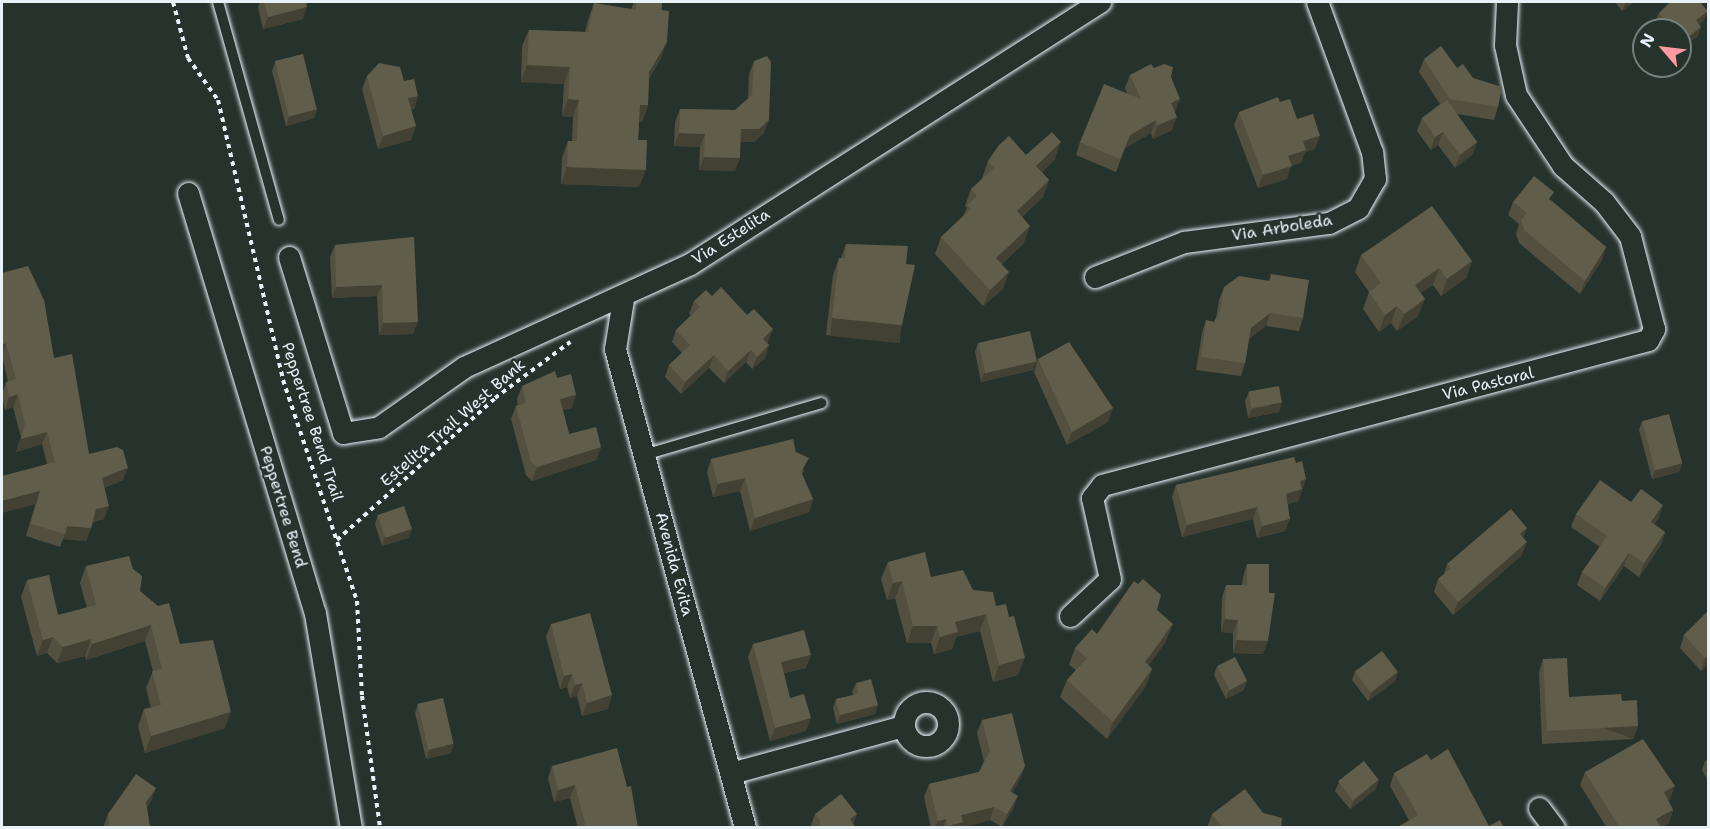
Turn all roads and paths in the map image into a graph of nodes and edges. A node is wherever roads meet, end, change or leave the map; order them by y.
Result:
1 (173, 2) edge
2 (218, 2) edge
3 (1100, 2) edge
4 (1317, 2) edge
5 (1508, 2) edge
6 (188, 193) dead end
7 (279, 220) dead end
8 (289, 257) dead end
9 (1095, 277) dead end
10 (623, 299) junction
11 (576, 337) dead end
12 (822, 403) dead end
13 (644, 455) junction
14 (337, 540) junction
15 (1070, 616) dead end
16 (903, 726) dead end
17 (730, 773) junction
18 (1539, 808) dead end
19 (351, 828) edge
20 (380, 828) edge
21 (745, 828) edge
22 (1554, 828) edge

1 - 14 path, Peppertree Bend Trail
2 - 7 lane
3 - 10 street, Via Estelita
4 - 9 street, Via Arboleda
5 - 15 street, Via Pastoral
6 - 19 street, Peppertree Bend
8 - 10 street, Via Estelita
10 - 13 street, Avenida Evita
11 - 14 path, Estelita Trail West Bank
12 - 13 lane
13 - 17 street, Avenida Evita
14 - 20 path, Peppertree Bend Trail
16 - 17 street
17 - 21 street, Avenida Evita
18 - 22 street

